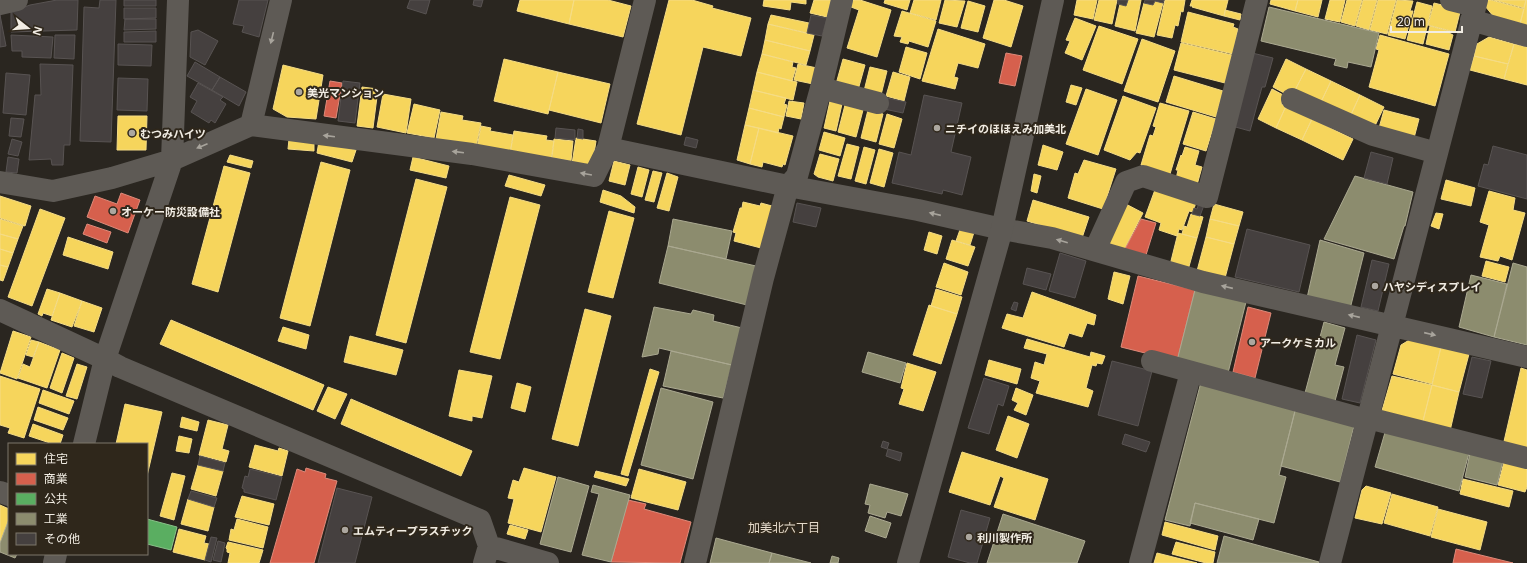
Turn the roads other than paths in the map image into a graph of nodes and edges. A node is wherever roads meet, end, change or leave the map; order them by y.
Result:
1 (17, 0) edge
2 (178, 0) edge
3 (281, 0) edge
4 (645, 0) edge
5 (842, 0) edge
6 (1053, 0) edge
7 (1257, 0) edge
8 (1451, 0) edge
9 (0, 4) edge
10 (1474, 9) edge
11 (1527, 36) edge
12 (820, 88) junction
13 (1292, 99) dead end
14 (878, 103) dead end
15 (251, 125) junction
16 (608, 148) junction
17 (1436, 153) junction
18 (172, 160) junction
19 (0, 182) edge
20 (788, 186) junction
21 (1002, 230) junction
22 (1095, 250) junction
23 (0, 310) edge
24 (1392, 325) junction
25 (1527, 357) edge
26 (105, 359) junction
27 (1152, 361) dead end
28 (1191, 372) junction
29 (1368, 419) junction
30 (84, 443) edge
31 (1527, 458) edge
32 (487, 555) edge
33 (548, 563) edge
34 (695, 563) edge
35 (908, 563) edge
36 (1140, 563) edge
37 (1330, 563) edge

1 - 9 street
2 - 18 street
3 -> 15 street
4 - 16 street
5 - 12 street
6 - 21 street
7 - 22 street
8 - 10 street
10 - 11 street
10 - 17 street
12 - 14 street
12 - 20 street
13 - 17 street
16 -> 15 street
15 -> 18 street
16 - 20 street
17 - 24 street
18 - 19 street
18 - 26 street
21 -> 20 street
20 - 34 street
22 -> 21 street
21 - 35 street
24 -> 22 street
23 - 26 street
24 -> 25 street
24 - 29 street
26 - 30 street
26 - 32 street
27 - 28 street
28 - 29 street
28 - 36 street
29 - 31 street
29 - 37 street
32 - 33 street

